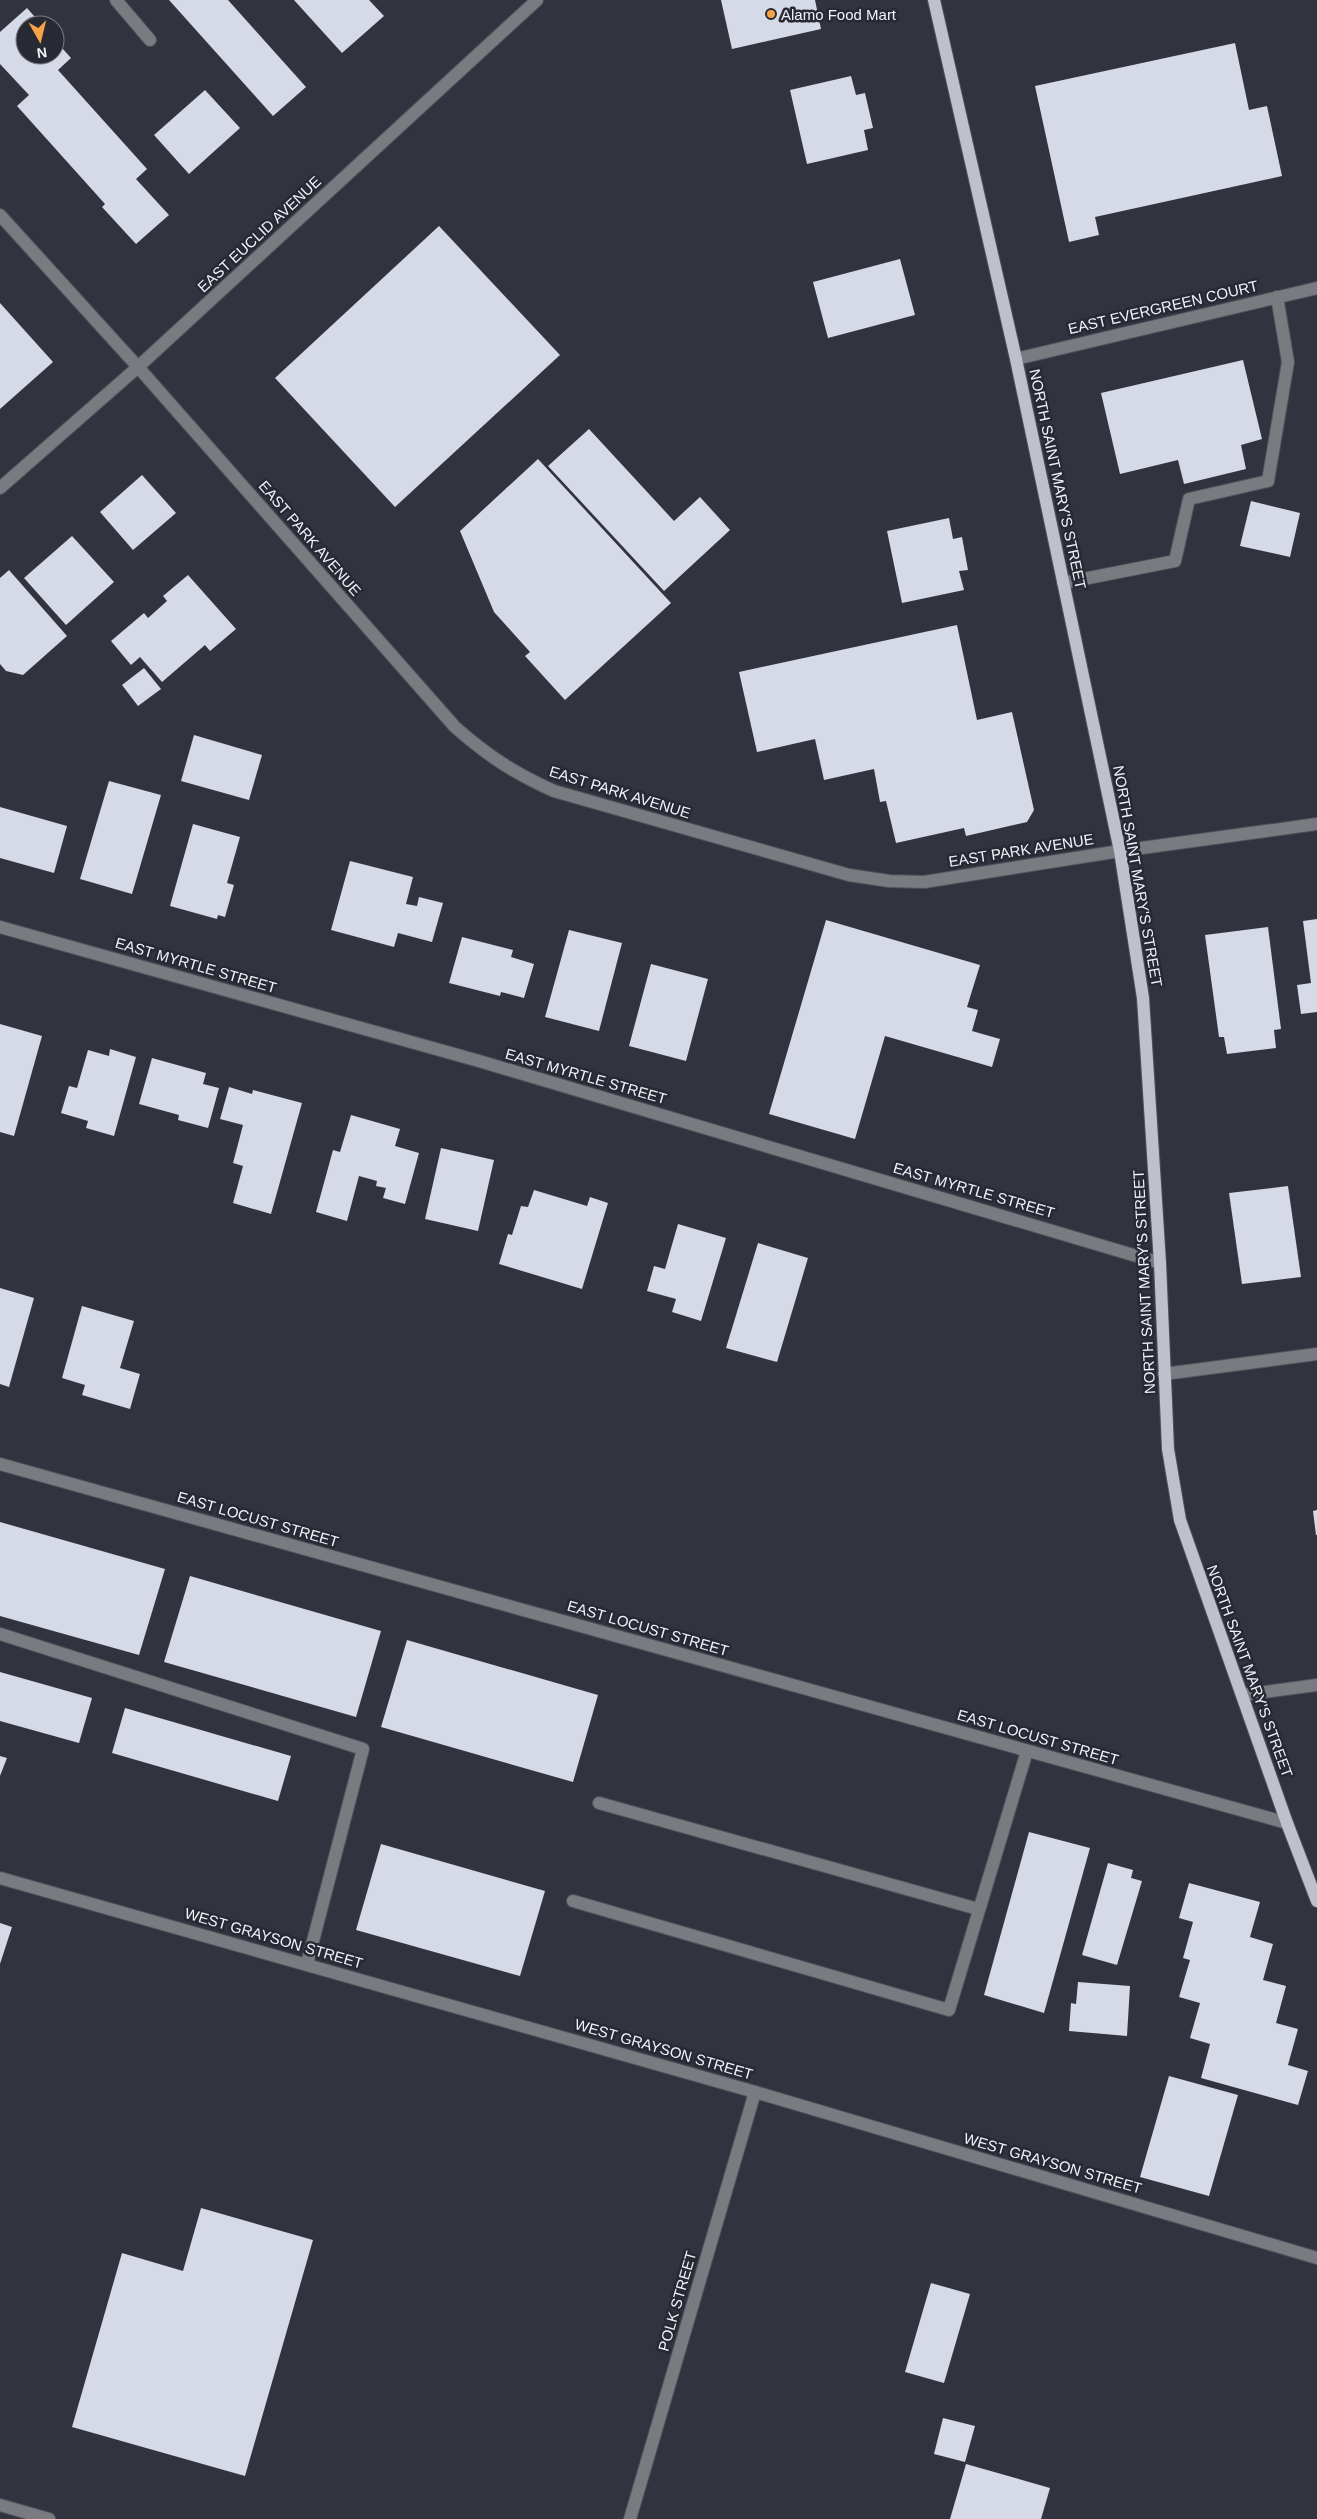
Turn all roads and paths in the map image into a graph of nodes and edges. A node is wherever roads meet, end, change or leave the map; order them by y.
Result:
1 (116, 0) edge
2 (537, 0) edge
3 (934, 0) edge
4 (150, 40) dead end
5 (0, 215) edge
6 (1317, 288) edge
7 (1277, 297) junction
8 (1016, 359) junction
9 (138, 367) junction
10 (0, 488) edge
11 (1063, 583) junction
12 (1317, 824) edge
13 (1120, 851) junction
14 (0, 928) edge
15 (1160, 1263) junction
16 (1317, 1354) edge
17 (1164, 1374) junction
18 (0, 1464) edge
19 (0, 1634) edge
20 (1317, 1685) edge
21 (1242, 1695) junction
22 (1027, 1751) junction
23 (600, 1803) dead end
24 (1287, 1824) junction
25 (0, 1878) edge
26 (1317, 1900) edge
27 (573, 1901) dead end
28 (978, 1909) junction
29 (307, 1964) junction
30 (755, 2092) junction
31 (1317, 2258) edge
32 (0, 2505) edge
33 (49, 2519) edge
34 (630, 2519) edge

1 - 4 street
2 - 9 street, EAST EUCLID AVENUE
3 - 8 main road, NORTH SAINT MARY'S STREET
5 - 9 street, EAST PARK AVENUE
6 - 7 street, EAST EVERGREEN COURT
7 - 8 street, EAST EVERGREEN COURT
7 - 11 street
8 - 11 main road, NORTH SAINT MARY'S STREET
9 - 10 street, EAST EUCLID AVENUE
9 - 13 street, EAST PARK AVENUE
11 - 13 main road, NORTH SAINT MARY'S STREET
12 - 13 street, EAST PARK AVENUE
13 - 15 main road, NORTH SAINT MARY'S STREET
14 - 15 street, EAST MYRTLE STREET
15 - 17 main road, NORTH SAINT MARY'S STREET
16 - 17 street
17 - 21 main road, NORTH SAINT MARY'S STREET
18 - 22 street, EAST LOCUST STREET
19 - 29 street
20 - 21 street
21 - 24 main road, NORTH SAINT MARY'S STREET
22 - 24 street, EAST LOCUST STREET
22 - 28 street
23 - 28 street
24 - 26 main road, NORTH SAINT MARY'S STREET
25 - 29 street, WEST GRAYSON STREET
27 - 28 street
29 - 30 street, WEST GRAYSON STREET
30 - 31 street, WEST GRAYSON STREET
30 - 34 street, POLK STREET
32 - 33 street

